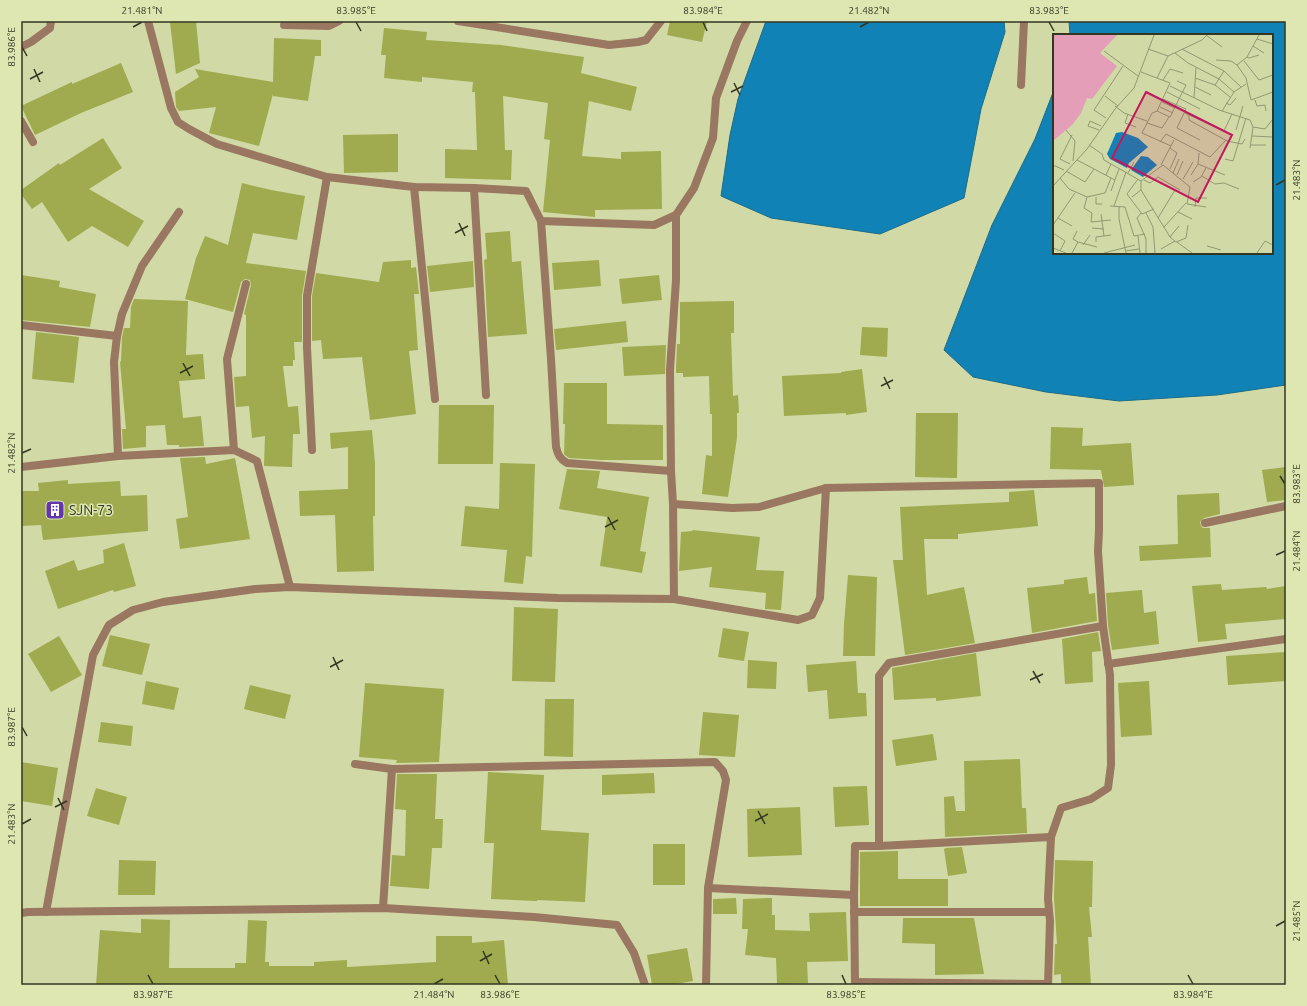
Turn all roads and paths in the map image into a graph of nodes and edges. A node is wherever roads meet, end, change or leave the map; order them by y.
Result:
1 (51, 21) edge
2 (148, 21) edge
3 (339, 21) edge
4 (458, 21) edge
5 (661, 21) edge
6 (747, 21) edge
7 (1024, 21) edge
8 (284, 25) dead end
9 (21, 47) edge
10 (1021, 85) dead end
11 (21, 121) edge
12 (33, 142) dead end
13 (327, 177) junction
14 (414, 187) junction
15 (474, 188) junction
16 (179, 212) dead end
17 (676, 215) junction
18 (541, 221) junction
19 (246, 284) dead end
20 (21, 326) edge
21 (117, 336) junction
22 (486, 395) dead end
23 (435, 399) dead end
24 (234, 450) junction
25 (312, 450) dead end
26 (118, 456) junction
27 (21, 467) edge
28 (671, 471) junction
29 (826, 488) junction
30 (673, 504) junction
31 (1286, 506) edge
32 (1205, 523) dead end
33 (290, 587) junction
34 (674, 599) junction
35 (1103, 626) junction
36 (1286, 639) edge
37 (1108, 664) junction
38 (355, 764) dead end
39 (392, 769) junction
40 (1051, 837) junction
41 (879, 846) junction
42 (708, 888) junction
43 (854, 895) junction
44 (383, 908) junction
45 (46, 912) junction
46 (854, 912) junction
47 (1049, 912) junction
48 (21, 913) edge
49 (855, 983) edge
50 (1048, 984) edge
51 (646, 985) edge
52 (706, 985) edge

1 - 9 street
2 - 13 street
3 - 8 street
4 - 5 street
6 - 17 street
7 - 10 street
11 - 12 street
13 - 14 street
13 - 25 street
14 - 15 street
14 - 23 street
15 - 18 street
15 - 22 street
16 - 21 street
17 - 18 street
17 - 28 street
18 - 28 street
19 - 24 street
20 - 21 street
21 - 26 street
24 - 26 street
24 - 33 street
26 - 27 street
28 - 30 street
29 - 30 street
29 - 34 street
29 - 35 street
30 - 34 street
31 - 32 street
33 - 34 street
33 - 45 street
35 - 37 street
35 - 41 street
36 - 37 street
37 - 40 street
38 - 39 street
39 - 42 street
39 - 44 street
40 - 41 street
40 - 47 street
41 - 43 street
42 - 43 street
42 - 52 street
43 - 46 street
44 - 45 street
44 - 51 street
45 - 48 street
46 - 47 street
46 - 49 street
47 - 50 street
49 - 50 street

